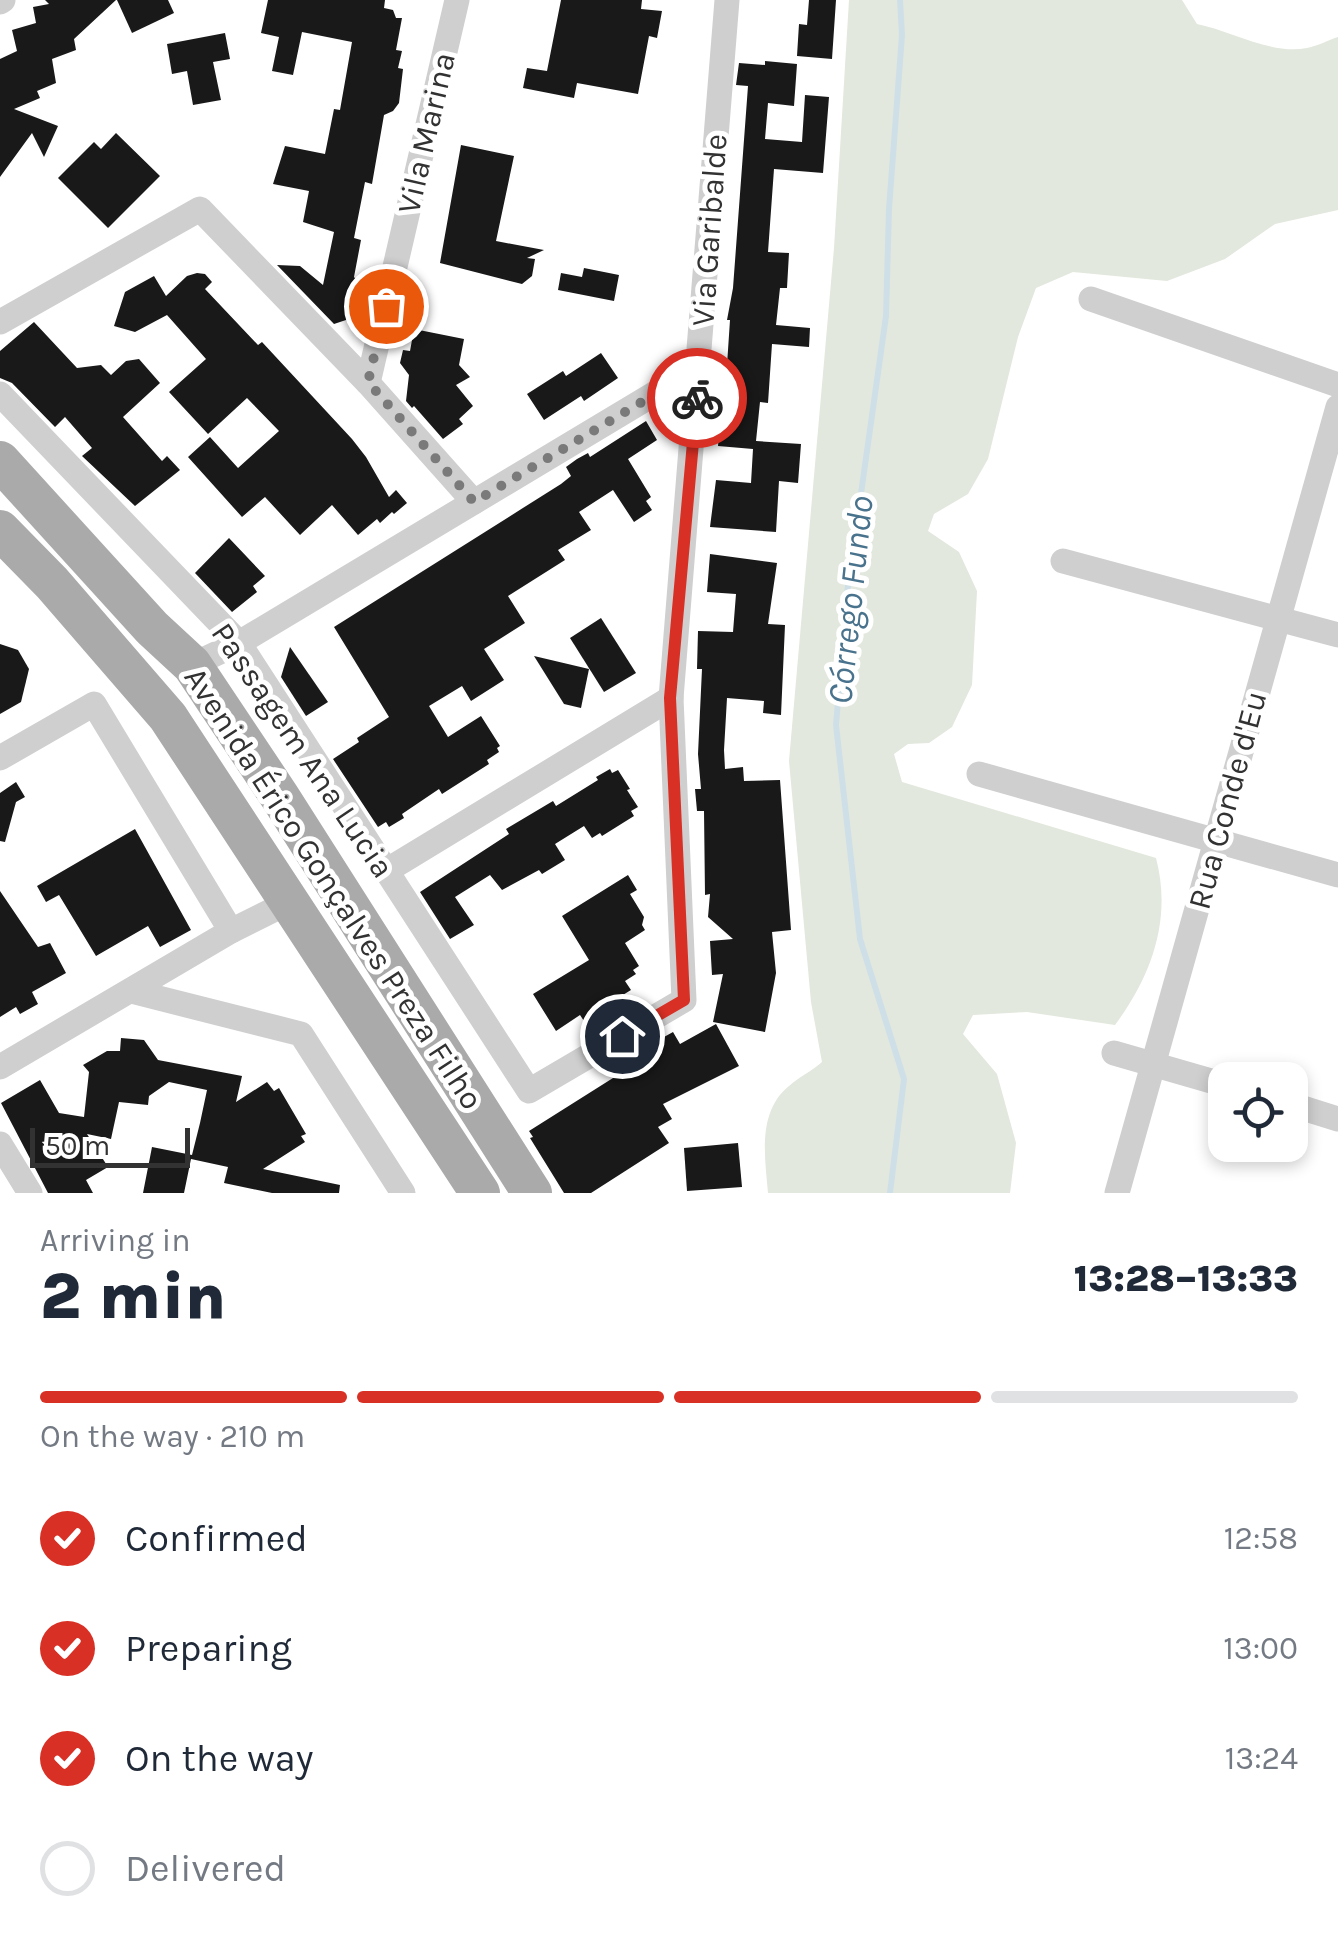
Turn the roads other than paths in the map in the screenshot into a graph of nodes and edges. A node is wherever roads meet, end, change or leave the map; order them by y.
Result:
1 (457, 0) edge
2 (726, 0) edge
3 (1091, 300) dead end
4 (0, 322) edge
5 (699, 368) junction
6 (368, 382) junction
7 (1338, 385) edge
8 (0, 394) edge
9 (1338, 407) edge
10 (0, 461) edge
11 (474, 502) junction
12 (0, 530) edge
13 (87, 557) junction
14 (1063, 561) dead end
15 (52, 583) junction
16 (1277, 618) junction
17 (1338, 635) edge
18 (238, 643) junction
19 (192, 665) junction
20 (670, 698) junction
21 (0, 758) edge
22 (979, 774) dead end
23 (1215, 842) junction
24 (386, 871) junction
25 (1338, 875) edge
26 (291, 901) junction
27 (231, 931) junction
28 (132, 990) junction
29 (1114, 1053) dead end
30 (1154, 1063) junction
31 (0, 1067) edge
32 (1208, 1079) edge
33 (529, 1092) joint
34 (1308, 1109) edge
35 (1338, 1118) edge
36 (0, 1144) edge
37 (30, 1193) edge
38 (403, 1193) edge
39 (480, 1193) edge
40 (532, 1193) edge
41 (1117, 1193) edge

1 - 6 street, Vila Marina
2 - 5 street, Via Garibalde
3 - 7 street
4 - 6 street
5 - 11 street
5 - 20 street, Via Garibalde
6 - 11 street
8 - 18 street, Passagem Ana Lucia
9 - 16 street, Rua Conde d'Eu
10 - 13 main road, Avenida Érico Gonçalves Preza Filho
11 - 18 street
12 - 15 main road, Avenida Érico Gonçalves Preza Filho
13 - 15 main road
13 - 19 main road, Avenida Érico Gonçalves Preza Filho
14 - 16 street
15 - 26 main road, Avenida Érico Gonçalves Preza Filho
16 - 17 street
16 - 23 street, Rua Conde d'Eu
18 - 19 street
18 - 24 street, Passagem Ana Lucia
19 - 40 main road, Avenida Érico Gonçalves Preza Filho
20 - 24 street
20 - 33 street, Via Garibalde
21 - 27 street
22 - 23 street
23 - 25 street
23 - 30 street, Rua Conde d'Eu
24 - 33 street, Passagem Ana Lucia
26 - 27 street
26 - 39 main road, Avenida Érico Gonçalves Preza Filho
27 - 28 street
28 - 31 street
28 - 38 street
29 - 30 street
30 - 32 street
30 - 41 street, Rua Conde d'Eu
34 - 35 street
36 - 37 street

